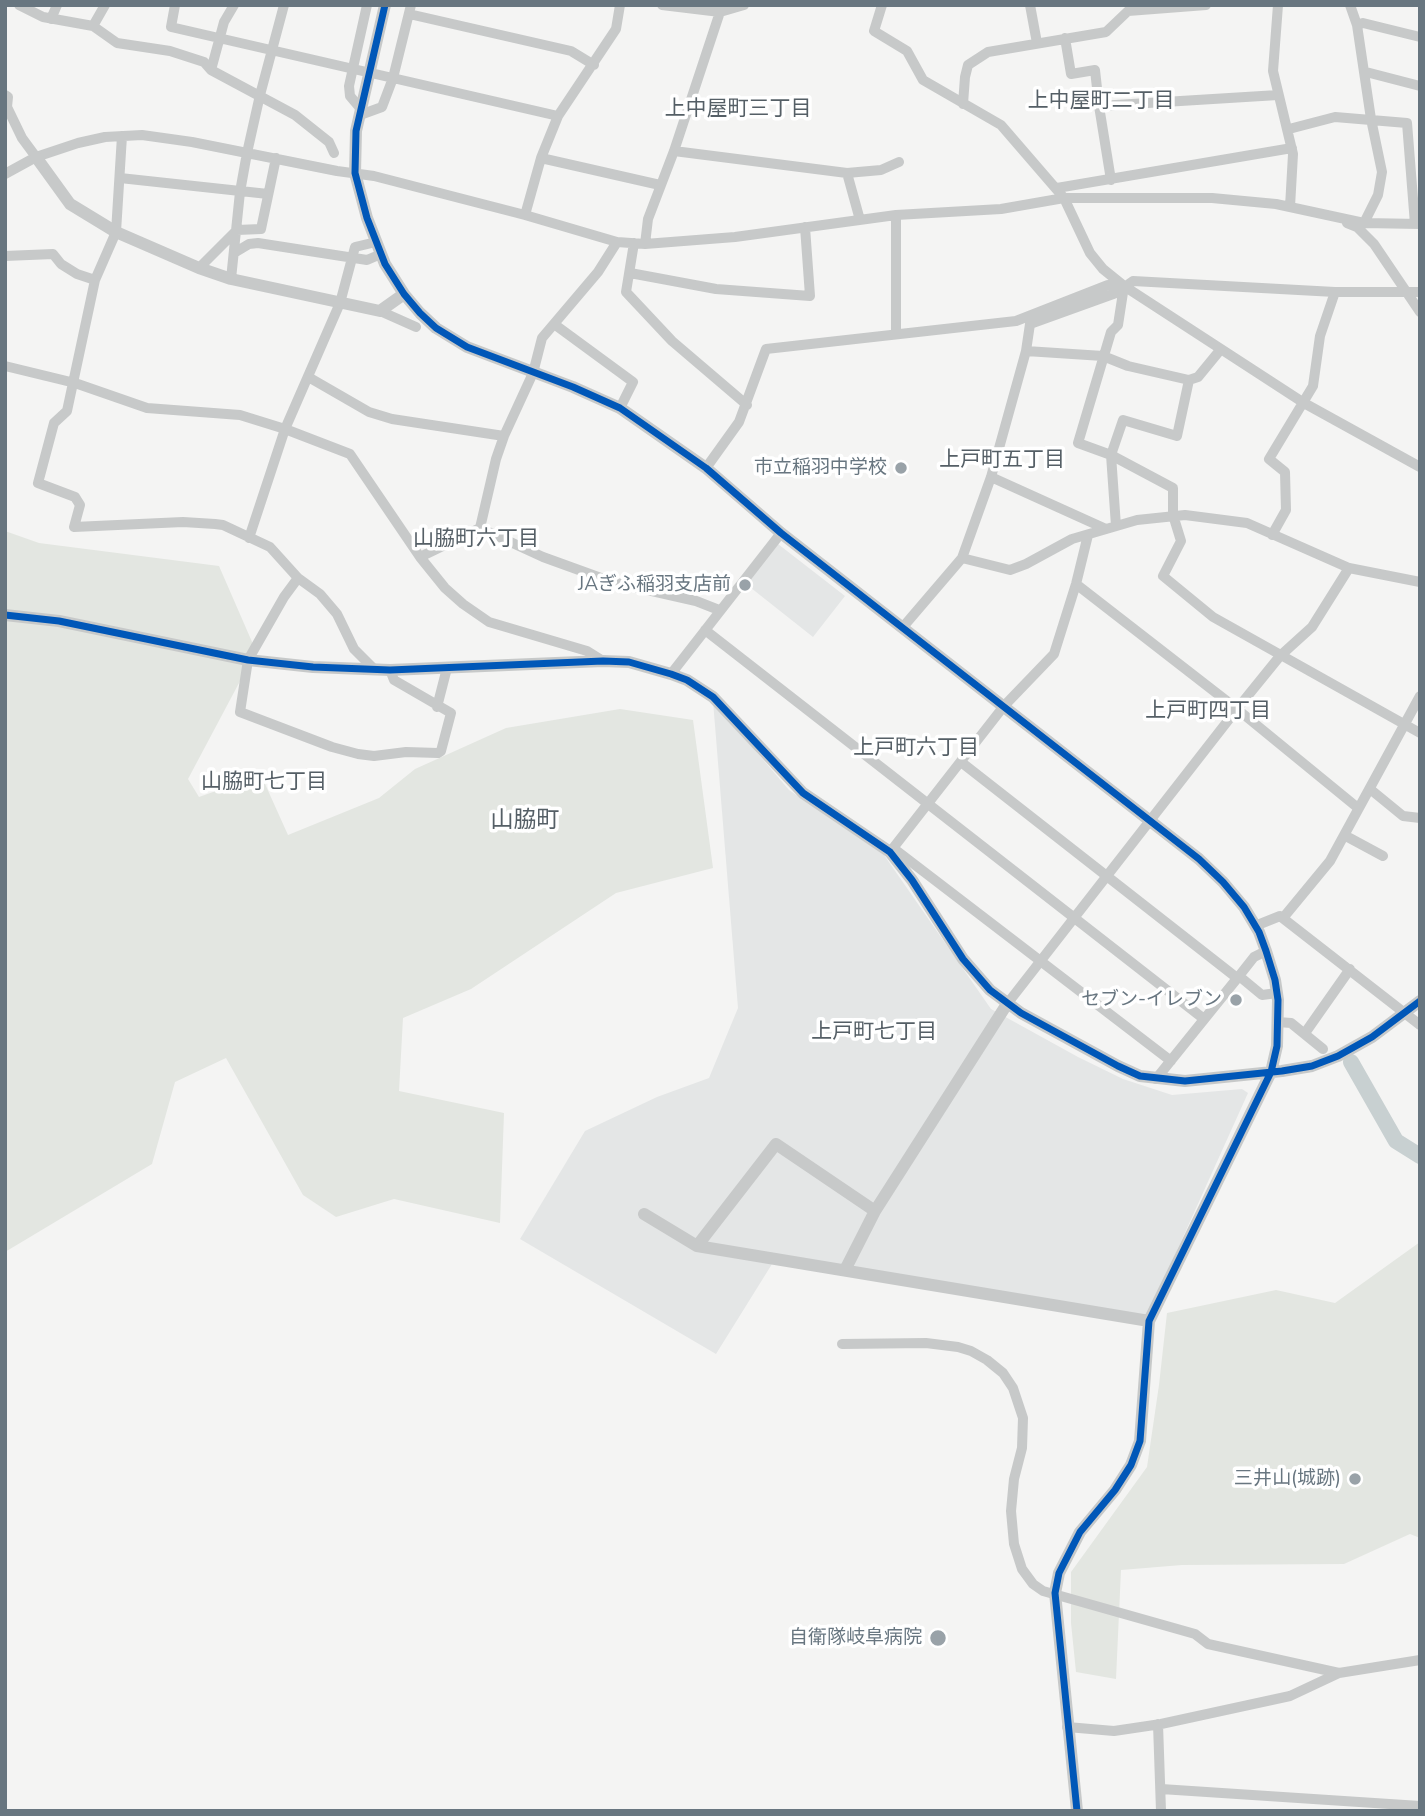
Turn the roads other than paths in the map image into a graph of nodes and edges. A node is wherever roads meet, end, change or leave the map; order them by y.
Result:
1 (19, 5) edge
2 (57, 5) edge
3 (104, 5) edge
4 (175, 5) edge
5 (234, 5) edge
6 (284, 5) edge
7 (367, 5) edge
8 (386, 5) edge
9 (620, 5) edge
10 (662, 5) edge
11 (744, 5) edge
12 (882, 5) edge
13 (1030, 5) edge
14 (1206, 5) edge
15 (1278, 5) edge
16 (1350, 5) edge
17 (410, 10) edge
18 (720, 12) junction
19 (51, 19) junction
20 (1357, 25) junction
21 (93, 26) junction
22 (219, 37) junction
23 (1420, 37) edge
24 (1065, 38) junction
25 (1037, 43) junction
26 (272, 50) junction
27 (594, 65) junction
28 (352, 69) junction
29 (211, 70) junction
30 (1366, 72) junction
31 (370, 73) junction
32 (393, 78) junction
33 (1420, 86) edge
34 (5, 95) edge
35 (260, 95) junction
36 (1279, 95) junction
37 (963, 104) junction
38 (1099, 106) junction
39 (361, 112) junction
40 (558, 116) junction
41 (1371, 119) junction
42 (1289, 129) junction
43 (122, 136) junction
44 (1292, 148) junction
45 (674, 151) junction
46 (247, 153) junction
47 (334, 153) dead end
48 (36, 157) junction
49 (276, 158) junction
50 (541, 158) junction
51 (899, 162) dead end
52 (355, 173) junction
53 (847, 173) junction
54 (1415, 173) edge
55 (5, 174) edge
56 (120, 178) junction
57 (1111, 180) junction
58 (660, 186) junction
59 (240, 191) junction
60 (1060, 193) junction
61 (268, 194) junction
62 (1290, 207) junction
63 (525, 215) junction
64 (896, 215) junction
65 (1331, 217) junction
66 (860, 220) junction
67 (1364, 223) junction
68 (1418, 224) edge
69 (805, 227) junction
70 (237, 230) junction
71 (116, 232) junction
72 (617, 242) junction
73 (639, 244) junction
74 (379, 248) junction
75 (234, 253) junction
76 (5, 256) edge
77 (352, 258) junction
78 (199, 268) junction
79 (630, 273) junction
80 (231, 279) junction
81 (95, 280) junction
82 (1124, 286) junction
83 (1406, 291) junction
84 (1335, 292) junction
85 (1420, 292) edge
86 (404, 294) junction
87 (341, 303) junction
88 (380, 311) junction
89 (1420, 312) edge
90 (554, 324) junction
91 (416, 327) dead end
92 (896, 333) junction
93 (1221, 349) junction
94 (1026, 351) junction
95 (1103, 356) junction
96 (5, 366) edge
97 (533, 373) junction
98 (310, 377) junction
99 (1189, 380) junction
100 (75, 383) junction
101 (1304, 404) junction
102 (747, 405) junction
103 (620, 408) junction
104 (285, 429) junction
105 (504, 436) junction
106 (1111, 455) junction
107 (1420, 467) edge
108 (706, 468) junction
109 (991, 477) junction
110 (1173, 515) junction
111 (1111, 527) junction
112 (480, 528) junction
113 (781, 533) junction
114 (1088, 535) junction
115 (1272, 535) junction
116 (249, 538) junction
117 (420, 557) junction
118 (962, 558) junction
119 (1349, 568) junction
120 (298, 578) junction
121 (1420, 582) edge
122 (1076, 584) junction
123 (719, 610) junction
124 (5, 615) edge
125 (903, 627) junction
126 (705, 630) junction
127 (1280, 656) junction
128 (248, 660) junction
129 (603, 662) junction
130 (447, 668) junction
131 (374, 669) junction
132 (390, 670) junction
133 (671, 674) junction
134 (1420, 696) edge
135 (437, 706) junction
136 (1004, 706) junction
137 (1237, 709) junction
138 (1405, 725) junction
139 (1420, 733) edge
140 (961, 762) junction
141 (1370, 789) junction
142 (928, 804) junction
143 (1358, 808) junction
144 (1420, 818) edge
145 (1149, 820) junction
146 (1344, 835) junction
147 (891, 850) junction
148 (1383, 856) dead end
149 (1106, 876) junction
150 (1073, 918) junction
151 (1283, 918) junction
152 (1255, 926) junction
153 (1266, 950) junction
154 (1040, 960) junction
155 (1350, 969) junction
156 (1238, 977) junction
157 (1277, 993) junction
158 (1420, 1001) edge
159 (1007, 1004) junction
160 (1403, 1012) junction
161 (1204, 1019) junction
162 (1278, 1022) junction
163 (1420, 1026) edge
164 (1305, 1033) junction
165 (1323, 1049) dead end
166 (1171, 1060) junction
167 (1271, 1072) junction
168 (1156, 1079) junction
169 (875, 1211) junction
170 (643, 1214) dead end
171 (697, 1246) junction
172 (845, 1270) junction
173 (1149, 1321) junction
174 (842, 1344) dead end
175 (1055, 1593) junction
176 (1417, 1663) edge
177 (1339, 1673) junction
178 (1158, 1724) junction
179 (1067, 1727) junction
180 (1161, 1789) junction
181 (1351, 1806) edge
182 (1420, 1806) edge
183 (1077, 1811) edge
184 (1161, 1811) edge

1 - 19 street
2 - 19 street
3 - 21 street
4 - 22 street
5 - 22 street
6 - 26 street
7 - 28 street
8 - 31 street
9 - 27 street
10 - 18 street
11 - 18 street
12 - 37 street
13 - 25 street
14 - 24 street
15 - 36 street
16 - 20 street
17 - 27 street
17 - 32 street
18 - 45 street
19 - 21 street
20 - 23 street
20 - 30 street
21 - 29 street
22 - 26 street
22 - 29 street
24 - 25 street
24 - 38 street
25 - 37 street
26 - 28 street
26 - 35 street
27 - 40 street
28 - 31 street
28 - 39 street
29 - 35 street
30 - 33 street
30 - 41 street
31 - 32 street
31 - 39 street
32 - 39 street
32 - 40 street
34 - 48 street
35 - 46 street
35 - 47 street
36 - 38 street
36 - 42 street
37 - 60 street
38 - 57 street
39 - 52 street
40 - 50 street
41 - 42 street
41 - 54 street
41 - 67 street
42 - 44 street
43 - 46 street
43 - 48 street
43 - 56 street
44 - 57 street
44 - 62 street
45 - 53 street
45 - 58 street
46 - 49 street
46 - 59 street
48 - 55 street
48 - 71 street
49 - 52 street
49 - 61 street
50 - 58 street
50 - 63 street
51 - 53 street
52 - 63 street
52 - 74 street
53 - 66 street
54 - 68 street
56 - 59 street
56 - 71 street
57 - 60 street
58 - 73 street
59 - 61 street
59 - 70 street
60 - 62 street
60 - 64 street
60 - 82 street
61 - 70 street
62 - 65 street
63 - 72 street
64 - 66 street
64 - 92 street
65 - 67 street
65 - 83 street
66 - 69 street
67 - 68 street
69 - 73 street
69 - 79 street
70 - 75 street
70 - 78 street
71 - 78 street
71 - 81 street
72 - 73 street
72 - 90 street
73 - 79 street
74 - 77 street
74 - 86 street
75 - 77 street
75 - 80 street
76 - 81 street
77 - 87 street
78 - 80 street
79 - 102 street
80 - 87 street
81 - 100 street
82 - 84 street
82 - 92 street
82 - 93 street
82 - 94 street
82 - 95 street
83 - 84 street
83 - 85 street
83 - 89 street
84 - 101 street
86 - 88 street
86 - 97 street
87 - 88 street
87 - 98 street
88 - 91 street
90 - 97 street
90 - 103 street
92 - 102 street
93 - 99 street
93 - 101 street
94 - 95 street
94 - 109 street
95 - 99 street
95 - 106 street
96 - 100 street
97 - 103 street
97 - 105 street
98 - 104 street
98 - 105 street
99 - 106 street
100 - 104 street
100 - 116 street
101 - 107 street
101 - 115 street
102 - 108 street
103 - 108 street
104 - 116 street
104 - 117 street
105 - 112 street
106 - 110 street
106 - 111 street
108 - 113 street
109 - 111 street
109 - 118 street
110 - 111 street
110 - 115 street
110 - 127 street
111 - 114 street
112 - 117 street
112 - 123 street
113 - 123 street
113 - 125 street
114 - 118 street
114 - 122 street
115 - 119 street
116 - 120 street
117 - 129 street
118 - 125 street
119 - 121 street
119 - 127 street
120 - 128 street
120 - 131 street
122 - 136 street
122 - 137 street
123 - 126 street
124 - 128 street
125 - 136 street
126 - 133 street
126 - 142 street
127 - 137 street
127 - 138 street
128 - 131 street
128 - 135 street
129 - 130 street
129 - 133 street
130 - 132 street
130 - 135 street
131 - 132 street
132 - 135 street
133 - 147 street
134 - 138 street
136 - 140 street
136 - 145 street
137 - 143 street
137 - 145 street
138 - 139 street
138 - 141 street
140 - 142 street
140 - 149 street
141 - 143 street
141 - 144 street
142 - 147 street
142 - 150 street
143 - 146 street
145 - 149 street
145 - 152 street
146 - 148 street
146 - 151 street
147 - 154 street
147 - 159 street
149 - 150 street
149 - 156 street
150 - 154 street
150 - 161 street
151 - 152 street
151 - 155 street
152 - 153 street
153 - 156 street
153 - 157 street
154 - 159 street
154 - 166 street
155 - 160 street
155 - 164 street
156 - 157 street
156 - 161 street
157 - 162 street
158 - 160 street
159 - 168 street
159 - 169 street
160 - 163 street
160 - 167 street
161 - 166 street
162 - 164 street
162 - 167 street
164 - 165 street
166 - 168 street
167 - 168 street
167 - 173 street
169 - 171 street
169 - 172 street
170 - 171 street
171 - 172 street
172 - 173 street
173 - 175 street
174 - 175 street
175 - 177 street
175 - 179 street
176 - 177 street
177 - 178 street
178 - 179 street
178 - 180 street
179 - 183 street
180 - 181 street
180 - 184 street
181 - 182 street

